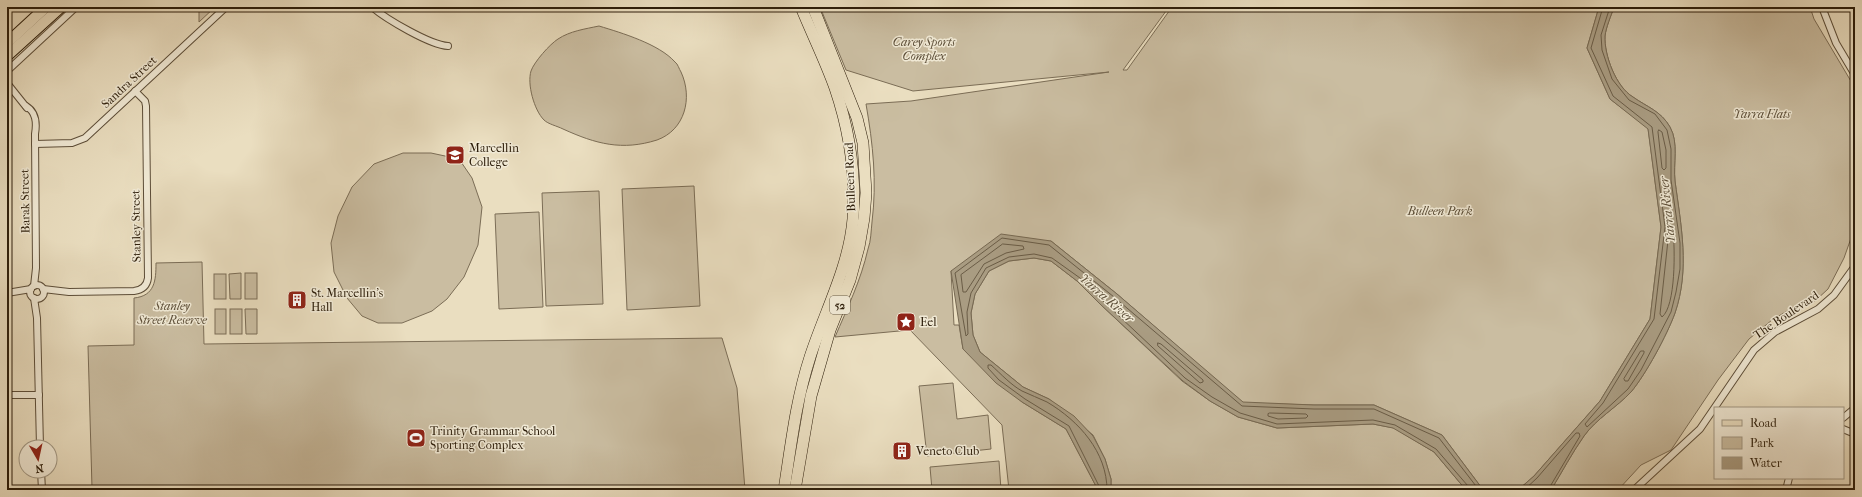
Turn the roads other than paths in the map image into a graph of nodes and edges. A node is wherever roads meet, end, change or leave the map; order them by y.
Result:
1 (46, 7) edge
2 (61, 7) edge
3 (76, 7) edge
4 (226, 7) edge
5 (372, 7) edge
6 (801, 7) edge
7 (813, 7) edge
8 (1822, 7) edge
9 (7, 43) edge
10 (448, 46) dead end
11 (7, 56) edge
12 (7, 71) edge
13 (1855, 76) edge
14 (7, 83) edge
15 (7, 89) edge
16 (135, 91) junction
17 (17, 97) junction
18 (35, 144) junction
19 (1855, 266) edge
20 (9, 292) edge
21 (37, 292) junction
22 (7, 395) edge
23 (39, 395) junction
24 (1715, 407) edge
25 (1855, 408) edge
26 (1714, 409) edge
27 (1844, 417) edge
28 (1844, 429) edge
29 (1855, 434) edge
30 (40, 439) edge
31 (41, 479) edge
32 (1789, 479) edge
33 (42, 490) edge
34 (784, 490) edge
35 (795, 490) edge
36 (1634, 490) edge
37 (1786, 490) edge

1 - 9 main road
2 - 11 main road
3 - 12 street
4 - 16 street, Sandra Street
5 - 10 street
6 - 34 highway, Bulleen Road / 52
7 - 35 highway, Bulleen Road / 52
8 - 13 street
14 - 17 street, Barak Street
15 - 17 street, Barak Street
16 - 18 street, Sandra Street
16 - 21 street, Stanley Street
17 - 18 street, Barak Street
18 - 21 street, Barak Street
19 - 24 street, The Boulevard
20 - 21 street, Stanley Street
21 - 23 street, Barak Street
22 - 23 street
23 - 30 street, Barak Street
25 - 27 street
26 - 36 street, The Boulevard
28 - 29 street
31 - 33 street
32 - 37 street

